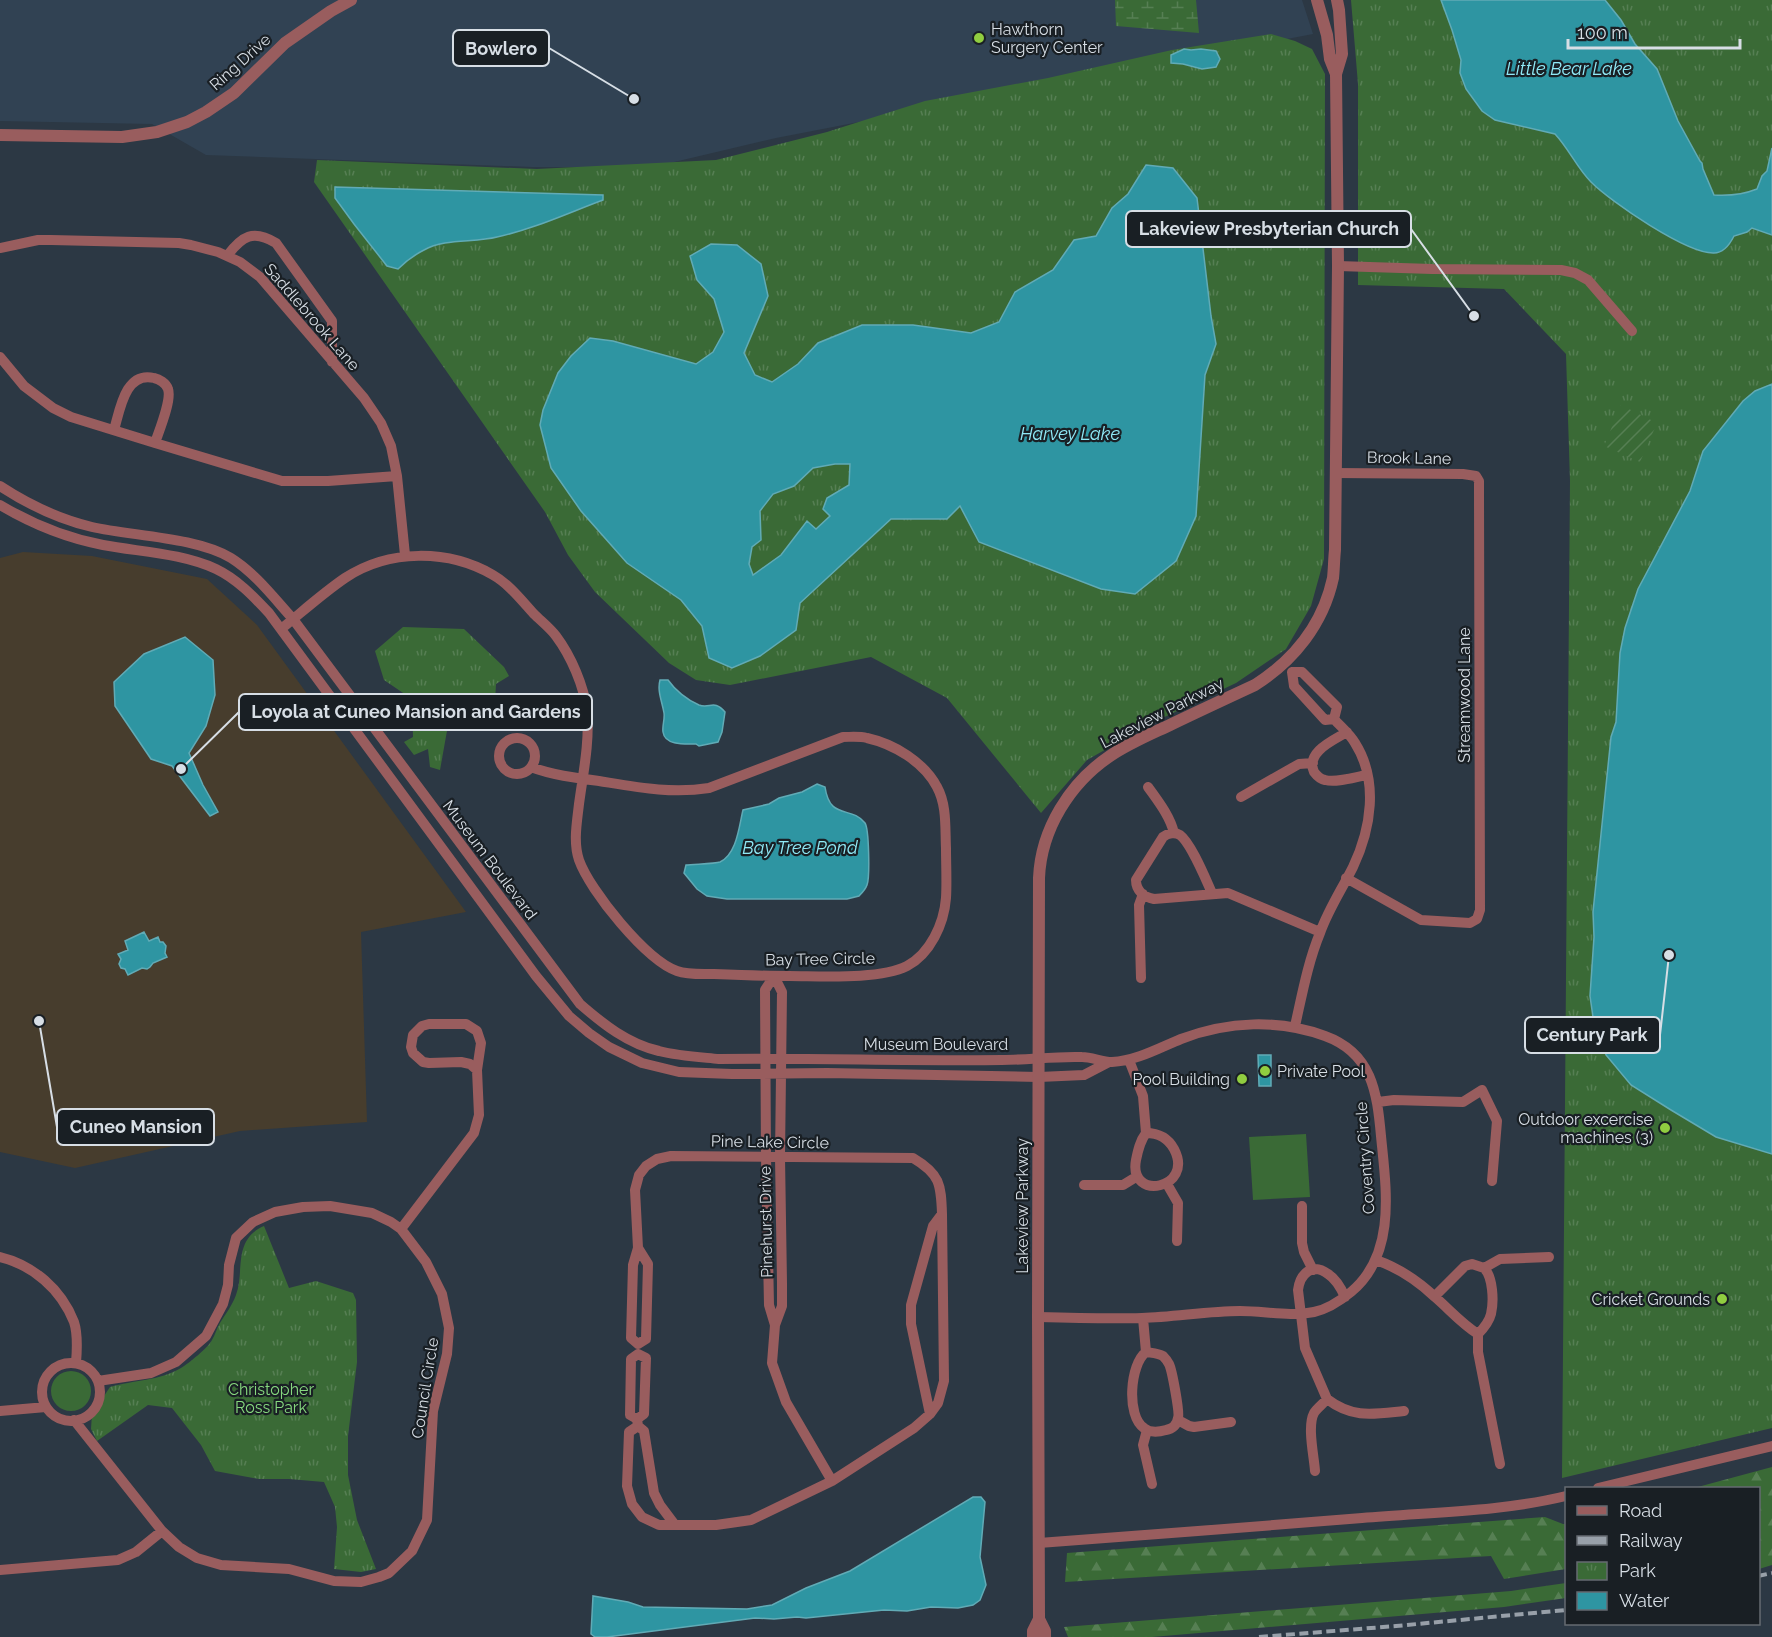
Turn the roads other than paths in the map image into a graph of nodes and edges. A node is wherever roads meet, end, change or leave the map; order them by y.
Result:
1 (351, 0) edge
2 (1317, 0) edge
3 (1337, 0) edge
4 (1336, 74) junction
5 (0, 136) edge
6 (0, 248) edge
7 (227, 256) junction
8 (1338, 266) junction
9 (1632, 331) dead end
10 (0, 357) edge
11 (332, 362) junction
12 (114, 430) junction
13 (155, 443) junction
14 (1335, 473) junction
15 (397, 476) junction
16 (1479, 481) joint
17 (0, 486) edge
18 (0, 505) edge
19 (405, 555) junction
20 (293, 619) junction
21 (281, 629) junction
22 (1288, 668) junction
23 (1334, 719) junction
24 (1347, 732) junction
25 (1313, 763) junction
26 (531, 767) dead end
27 (1367, 775) junction
28 (582, 779) junction
29 (1148, 787) dead end
30 (1241, 797) dead end
31 (1174, 833) junction
32 (1346, 878) junction
33 (1212, 893) junction
34 (1143, 894) junction
35 (1320, 932) junction
36 (774, 976) junction
37 (1141, 978) dead end
38 (1295, 1026) junction
39 (1039, 1058) junction
40 (765, 1059) junction
41 (781, 1059) junction
42 (1129, 1060) junction
43 (1108, 1062) junction
44 (477, 1070) junction
45 (782, 1073) junction
46 (766, 1074) junction
47 (1039, 1077) junction
48 (1378, 1102) junction
49 (1146, 1133) junction
50 (766, 1157) junction
51 (780, 1157) junction
52 (1136, 1177) junction
53 (1492, 1181) dead end
54 (1167, 1184) junction
55 (1084, 1185) dead end
56 (1302, 1206) dead end
57 (942, 1214) junction
58 (401, 1229) junction
59 (1178, 1240) dead end
60 (0, 1257) edge
61 (1549, 1257) dead end
62 (1376, 1260) junction
63 (1484, 1268) junction
64 (1313, 1270) junction
65 (1435, 1296) junction
66 (1345, 1297) junction
67 (1301, 1314) junction
68 (1038, 1317) junction
69 (1143, 1318) junction
70 (775, 1325) junction
71 (1478, 1334) junction
72 (1146, 1352) junction
73 (76, 1363) junction
74 (98, 1381) junction
75 (1327, 1400) junction
76 (46, 1407) junction
77 (0, 1411) edge
78 (1404, 1411) dead end
79 (930, 1414) junction
80 (74, 1420) junction
81 (1178, 1420) junction
82 (1231, 1422) dead end
83 (638, 1423) junction
84 (1147, 1430) junction
85 (1772, 1446) edge
86 (1500, 1464) dead end
87 (1315, 1471) dead end
88 (832, 1481) junction
89 (1152, 1484) dead end
90 (1602, 1487) edge
91 (1565, 1496) edge
92 (675, 1525) junction
93 (162, 1531) junction
94 (1039, 1543) junction
95 (0, 1570) edge
96 (1039, 1618) junction
97 (1033, 1637) edge
98 (1045, 1637) edge

1 - 5 street, Ring Drive
2 - 4 street, Lakeview Parkway
3 - 4 street, Lakeview Parkway
4 - 8 street, Lakeview Parkway
6 - 7 street, Saddlebrook Lane
7 - 11 street, Saddlebrook Lane
7 - 11 street
8 - 9 street
8 - 14 street, Lakeview Parkway
10 - 12 street
11 - 15 street, Saddlebrook Lane
12 - 13 street
12 - 13 street
13 - 15 street
14 - 16 street, Brook Lane
14 - 22 street, Lakeview Parkway
15 - 19 street, Saddlebrook Lane
16 - 32 street, Streamwood Lane
17 - 20 street, Museum Boulevard
18 - 21 street, Museum Boulevard
19 - 20 street, Bay Tree Circle
19 - 28 street, Bay Tree Circle
20 - 21 street, Bay Tree Circle
20 - 40 street, Museum Boulevard
21 - 46 street, Museum Boulevard
22 - 23 street
22 - 23 street
22 - 39 street, Lakeview Parkway
23 - 24 street
24 - 25 street
24 - 27 street
25 - 27 street
25 - 30 street
26 - 28 street
27 - 32 street
28 - 36 street, Bay Tree Circle
28 - 36 street, Bay Tree Circle
29 - 31 street
31 - 33 street
31 - 34 street
32 - 35 street
33 - 34 street
33 - 35 street
34 - 37 street
35 - 38 street
36 - 40 street, Pinehurst Drive
36 - 41 street, Pinehurst Drive
38 - 42 street, Coventry Circle
38 - 48 street, Coventry Circle
39 - 41 street, Museum Boulevard
39 - 43 street, Coventry Circle
39 - 47 street, Lakeview Parkway
40 - 41 street, Museum Boulevard
40 - 46 street, Pinehurst Drive
41 - 45 street, Pinehurst Drive
42 - 43 street, Coventry Circle
42 - 49 street
43 - 47 street, Coventry Circle
44 - 44 street
44 - 58 street
45 - 46 street, Museum Boulevard
45 - 47 street, Museum Boulevard
45 - 51 street, Pinehurst Drive
46 - 50 street, Pinehurst Drive
47 - 68 street, Lakeview Parkway
48 - 53 street
48 - 62 street, Coventry Circle
49 - 52 street
49 - 54 street
50 - 51 street, Pine Lake Circle
50 - 70 street, Pinehurst Drive
50 - 83 street, Pine Lake Circle
51 - 57 street, Pine Lake Circle
51 - 70 street, Pinehurst Drive
52 - 54 street
52 - 55 street
54 - 59 street
56 - 64 street
57 - 79 street, Pine Lake Circle
57 - 79 street
58 - 74 street, Council Circle
58 - 93 street, Council Circle
60 - 73 street
61 - 63 street
62 - 65 street
62 - 66 street, Coventry Circle
63 - 65 street
63 - 71 street
64 - 66 street
64 - 67 street
65 - 71 street
66 - 67 street, Coventry Circle
67 - 69 street, Coventry Circle
67 - 75 street
68 - 69 street, Coventry Circle
68 - 94 street, Lakeview Parkway
69 - 72 street
70 - 88 street, Pinehurst Drive
71 - 86 street
72 - 81 street
72 - 84 street
73 - 74 street
73 - 76 street
74 - 80 street
75 - 78 street
75 - 87 street
76 - 77 street
76 - 80 street
79 - 88 street, Pine Lake Circle
80 - 93 street, Council Circle
81 - 82 street
81 - 84 street
83 - 92 street
83 - 92 street, Pine Lake Circle
84 - 89 street
85 - 90 street
88 - 92 street, Pine Lake Circle
91 - 94 street
93 - 95 street
94 - 96 street, Lakeview Parkway
96 - 97 street, Lakeview Parkway
96 - 98 street, Lakeview Parkway

